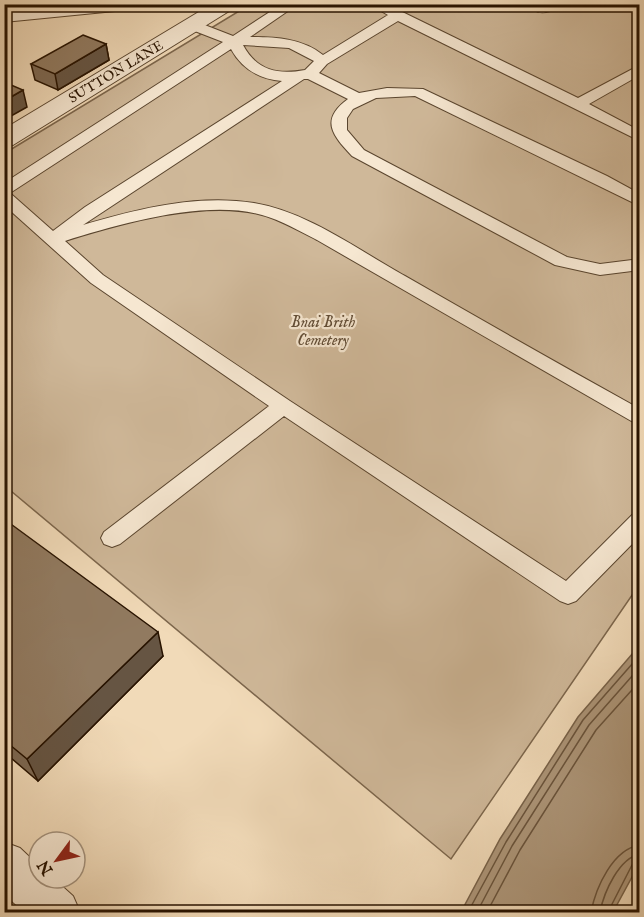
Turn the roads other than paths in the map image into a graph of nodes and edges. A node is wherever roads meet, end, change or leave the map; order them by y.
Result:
1 (124, 4) edge
2 (227, 4) edge
3 (292, 4) edge
4 (375, 4) edge
5 (101, 6) edge
6 (398, 15) junction
7 (4, 16) edge
8 (195, 16) edge
9 (234, 41) junction
10 (322, 61) junction
11 (639, 69) edge
12 (304, 75) junction
13 (358, 98) junction
14 (578, 104) junction
15 (639, 137) edge
16 (4, 140) edge
17 (4, 190) edge
18 (4, 196) edge
19 (639, 201) edge
20 (52, 240) junction
21 (639, 264) edge
22 (283, 406) junction
23 (639, 419) edge
24 (639, 521) edge
25 (112, 538) dead end
26 (4, 864) edge
27 (57, 912) edge

1 - 5 street
2 - 8 street, SUTTON LANE
3 - 9 lane
4 - 6 lane
5 - 7 street
6 - 10 lane
6 - 14 lane
8 - 9 lane
8 - 16 street, SUTTON LANE
9 - 10 lane
9 - 12 lane
9 - 17 lane
10 - 12 lane
11 - 14 lane
12 - 13 lane
12 - 20 lane
13 - 19 lane
13 - 21 lane
14 - 15 lane
18 - 20 lane
20 - 22 lane
20 - 23 lane
22 - 24 lane
22 - 25 lane
26 - 27 street

